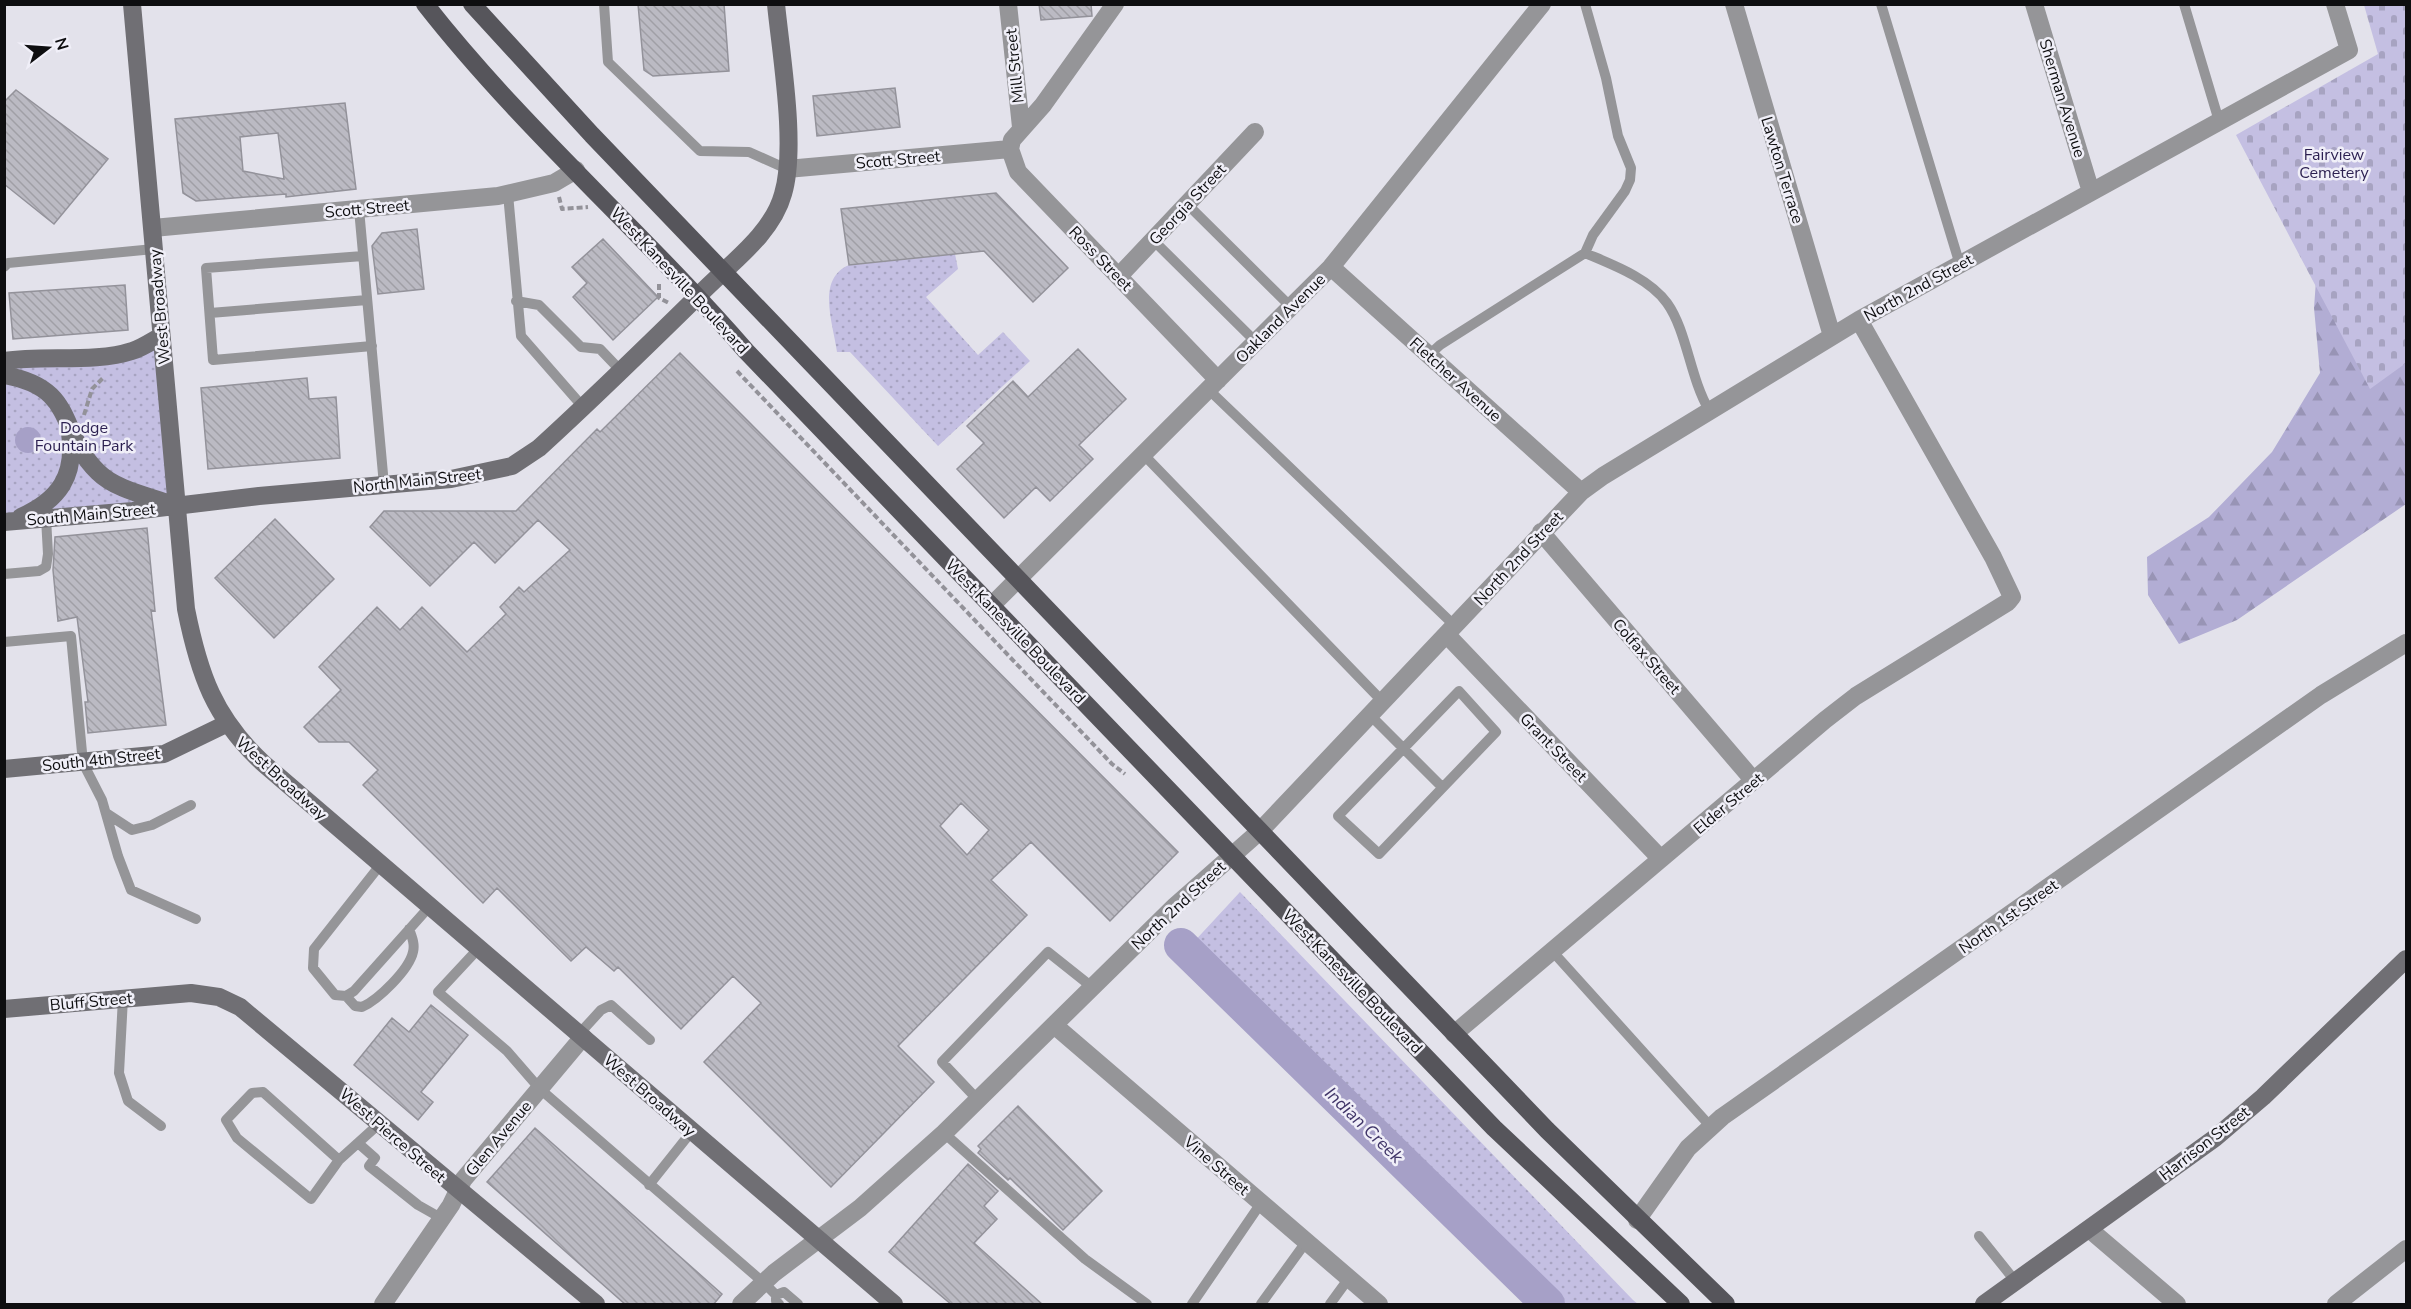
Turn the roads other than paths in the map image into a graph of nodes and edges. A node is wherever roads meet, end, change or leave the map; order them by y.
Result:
1 (132, 4) edge
2 (425, 4) edge
3 (472, 4) edge
4 (604, 4) edge
5 (776, 4) edge
6 (1008, 4) edge
7 (1115, 4) edge
8 (1542, 4) edge
9 (1585, 4) edge
10 (1734, 4) edge
11 (1881, 4) edge
12 (2034, 4) edge
13 (2184, 4) edge
14 (2335, 4) edge
15 (2219, 121) junction
16 (1021, 127) junction
17 (1255, 132) dead end
18 (1010, 149) junction
19 (787, 169) junction
20 (576, 170) junction
21 (2091, 192) junction
22 (508, 194) junction
23 (1187, 204) junction
24 (359, 209) junction
25 (153, 228) junction
26 (1153, 240) junction
27 (154, 249) junction
28 (1585, 253) junction
29 (363, 256) junction
30 (1960, 265) junction
31 (4, 267) edge
32 (1331, 267) junction
33 (723, 271) junction
34 (1119, 276) junction
35 (698, 296) junction
36 (367, 300) junction
37 (516, 301) junction
38 (1291, 307) junction
39 (210, 313) junction
40 (1859, 320) junction
41 (161, 336) junction
42 (1832, 336) junction
43 (1256, 342) junction
44 (372, 346) junction
45 (1429, 355) junction
46 (4, 361) edge
47 (621, 371) junction
48 (4, 375) edge
49 (1214, 385) junction
50 (584, 407) junction
51 (1709, 410) junction
52 (76, 420) junction
53 (1143, 454) junction
54 (384, 485) junction
55 (1581, 492) junction
56 (178, 506) junction
57 (46, 518) junction
58 (8, 521) edge
59 (1541, 532) junction
60 (4, 574) edge
61 (1018, 579) junction
62 (991, 606) junction
63 (1451, 630) junction
64 (4, 642) edge
65 (2406, 643) edge
66 (1376, 709) junction
67 (226, 724) junction
68 (1403, 748) junction
69 (83, 763) junction
70 (4, 769) edge
71 (1754, 781) junction
72 (1441, 786) junction
73 (191, 805) dead end
74 (106, 813) junction
75 (1260, 831) junction
76 (1232, 854) junction
77 (1661, 859) junction
78 (381, 864) junction
79 (430, 906) junction
80 (196, 919) dead end
81 (409, 929) junction
82 (479, 948) junction
83 (1553, 952) junction
84 (2406, 959) edge
85 (1092, 987) junction
86 (178, 994) joint
87 (346, 996) junction
88 (123, 998) junction
89 (4, 1009) edge
90 (1054, 1025) junction
91 (1454, 1034) junction
92 (581, 1036) junction
93 (650, 1040) dead end
94 (540, 1089) junction
95 (978, 1100) junction
96 (380, 1123) junction
97 (161, 1126) dead end
98 (1711, 1127) junction
99 (692, 1131) junction
100 (944, 1133) junction
101 (358, 1143) junction
102 (339, 1160) junction
103 (649, 1185) junction
104 (458, 1190) junction
105 (1261, 1203) junction
106 (441, 1218) junction
107 (1638, 1220) junction
108 (2089, 1229) junction
109 (1979, 1236) dead end
110 (820, 1241) junction
111 (1306, 1242) junction
112 (2406, 1249) edge
113 (1349, 1278) junction
114 (2016, 1282) junction
115 (773, 1294) edge
116 (383, 1305) edge
117 (596, 1305) edge
118 (741, 1305) edge
119 (798, 1305) edge
120 (894, 1305) edge
121 (1147, 1305) edge
122 (1192, 1305) edge
123 (1261, 1305) edge
124 (1330, 1305) edge
125 (1379, 1305) edge
126 (1681, 1305) edge
127 (1726, 1305) edge
128 (1984, 1305) edge
129 (2176, 1305) edge
130 (2336, 1305) edge

1 - 25 main road, West Broadway
2 - 20 main road, West Kanesville Boulevard
3 - 33 main road
4 - 19 lane
5 - 19 main road, North Main Street
6 - 16 street, Mill Street
7 - 16 street
8 - 32 street, Oakland Avenue
9 - 28 lane
10 - 42 street, Lawton Terrace
11 - 30 lane
12 - 21 street, Sherman Avenue
13 - 15 lane
14 - 15 street, North 2nd Street
15 - 21 street, North 2nd Street
16 - 18 street
17 - 23 street, Georgia Street
18 - 19 street, Scott Street
18 - 34 street, Ross Street
19 - 33 main road, North Main Street
20 - 22 street, Scott Street
20 - 35 main road, West Kanesville Boulevard
21 - 30 street, North 2nd Street
22 - 24 street, Scott Street
22 - 37 lane
23 - 26 street, Georgia Street
23 - 38 lane
24 - 25 street, Scott Street
24 - 29 lane
25 - 27 main road, West Broadway
26 - 34 street, Georgia Street
26 - 43 lane
27 - 31 lane
27 - 41 main road, West Broadway
28 - 45 lane
28 - 51 lane
29 - 36 lane
29 - 39 lane
30 - 40 street, North 2nd Street
32 - 38 street, Oakland Avenue
32 - 45 street, Fletcher Avenue
33 - 35 main road, North Main Street
33 - 61 main road
34 - 49 street, Ross Street
35 - 47 main road, North Main Street
35 - 62 main road, West Kanesville Boulevard
36 - 39 lane
36 - 44 lane
37 - 47 lane
37 - 50 lane
38 - 43 street, Oakland Avenue
39 - 44 lane
40 - 42 street, North 2nd Street
40 - 71 street, Elder Street
41 - 46 main road
41 - 56 main road, West Broadway
42 - 51 street, North 2nd Street
43 - 49 street, Oakland Avenue
44 - 54 lane
45 - 55 street, Fletcher Avenue
47 - 50 main road, North Main Street
48 - 52 main road
49 - 53 street, Oakland Avenue
49 - 63 lane
50 - 54 main road, North Main Street
51 - 55 street, North 2nd Street
52 - 56 main road
52 - 58 main road
53 - 61 street, Oakland Avenue
53 - 66 lane
54 - 56 main road, North Main Street
55 - 59 street, North 2nd Street
56 - 57 main road, South Main Street
56 - 67 main road, West Broadway
57 - 58 main road, South Main Street
57 - 60 lane
59 - 63 street, North 2nd Street
59 - 71 street, Colfax Street
61 - 62 street, Oakland Avenue
61 - 75 main road
62 - 76 main road, West Kanesville Boulevard
63 - 66 street, North 2nd Street
63 - 77 street, Grant Street
64 - 69 lane
65 - 98 street, North 1st Street
66 - 68 lane
66 - 75 street, North 2nd Street
67 - 69 main road, South 4th Street
67 - 78 main road, West Broadway
68 - 72 lane
68 - 72 lane
68 - 72 lane
69 - 70 main road, South 4th Street
69 - 74 lane
71 - 77 street, Elder Street
73 - 74 lane
74 - 80 lane
75 - 76 street, North 2nd Street
75 - 91 main road
76 - 85 street, North 2nd Street
76 - 126 main road, West Kanesville Boulevard
77 - 83 street, Elder Street
78 - 79 main road, West Broadway
78 - 87 lane
79 - 81 lane
79 - 82 main road, West Broadway
81 - 87 lane
81 - 87 lane
82 - 92 main road, West Broadway
82 - 94 lane
83 - 91 street, Elder Street
83 - 98 lane
84 - 108 main road, Harrison Street
85 - 90 street, North 2nd Street
85 - 95 lane
86 - 88 main road, Bluff Street
86 - 96 main road, West Pierce Street
88 - 89 main road, Bluff Street
88 - 97 lane
90 - 95 street, North 2nd Street
90 - 105 street, Vine Street
91 - 107 main road
92 - 93 lane
92 - 94 street, Glen Avenue
92 - 99 main road, West Broadway
94 - 103 lane
94 - 104 street, Glen Avenue
95 - 100 street, North 2nd Street
96 - 101 lane
96 - 104 main road, West Pierce Street
98 - 107 street, North 1st Street
99 - 103 lane
99 - 110 main road, West Broadway
100 - 110 street, North 2nd Street
100 - 121 lane
101 - 102 lane
101 - 106 lane
102 - 102 lane
103 - 115 lane
104 - 106 street, Glen Avenue
104 - 117 main road, West Pierce Street
105 - 111 street, Vine Street
105 - 122 lane
106 - 116 street, Glen Avenue
107 - 127 main road
108 - 114 main road, Harrison Street
108 - 129 street
109 - 114 lane
110 - 115 street, North 2nd Street
110 - 120 main road, West Broadway
111 - 113 street, Vine Street
111 - 123 lane
112 - 130 street
113 - 124 lane
113 - 125 street, Vine Street
114 - 128 main road, Harrison Street
115 - 118 street, North 2nd Street
115 - 119 lane

